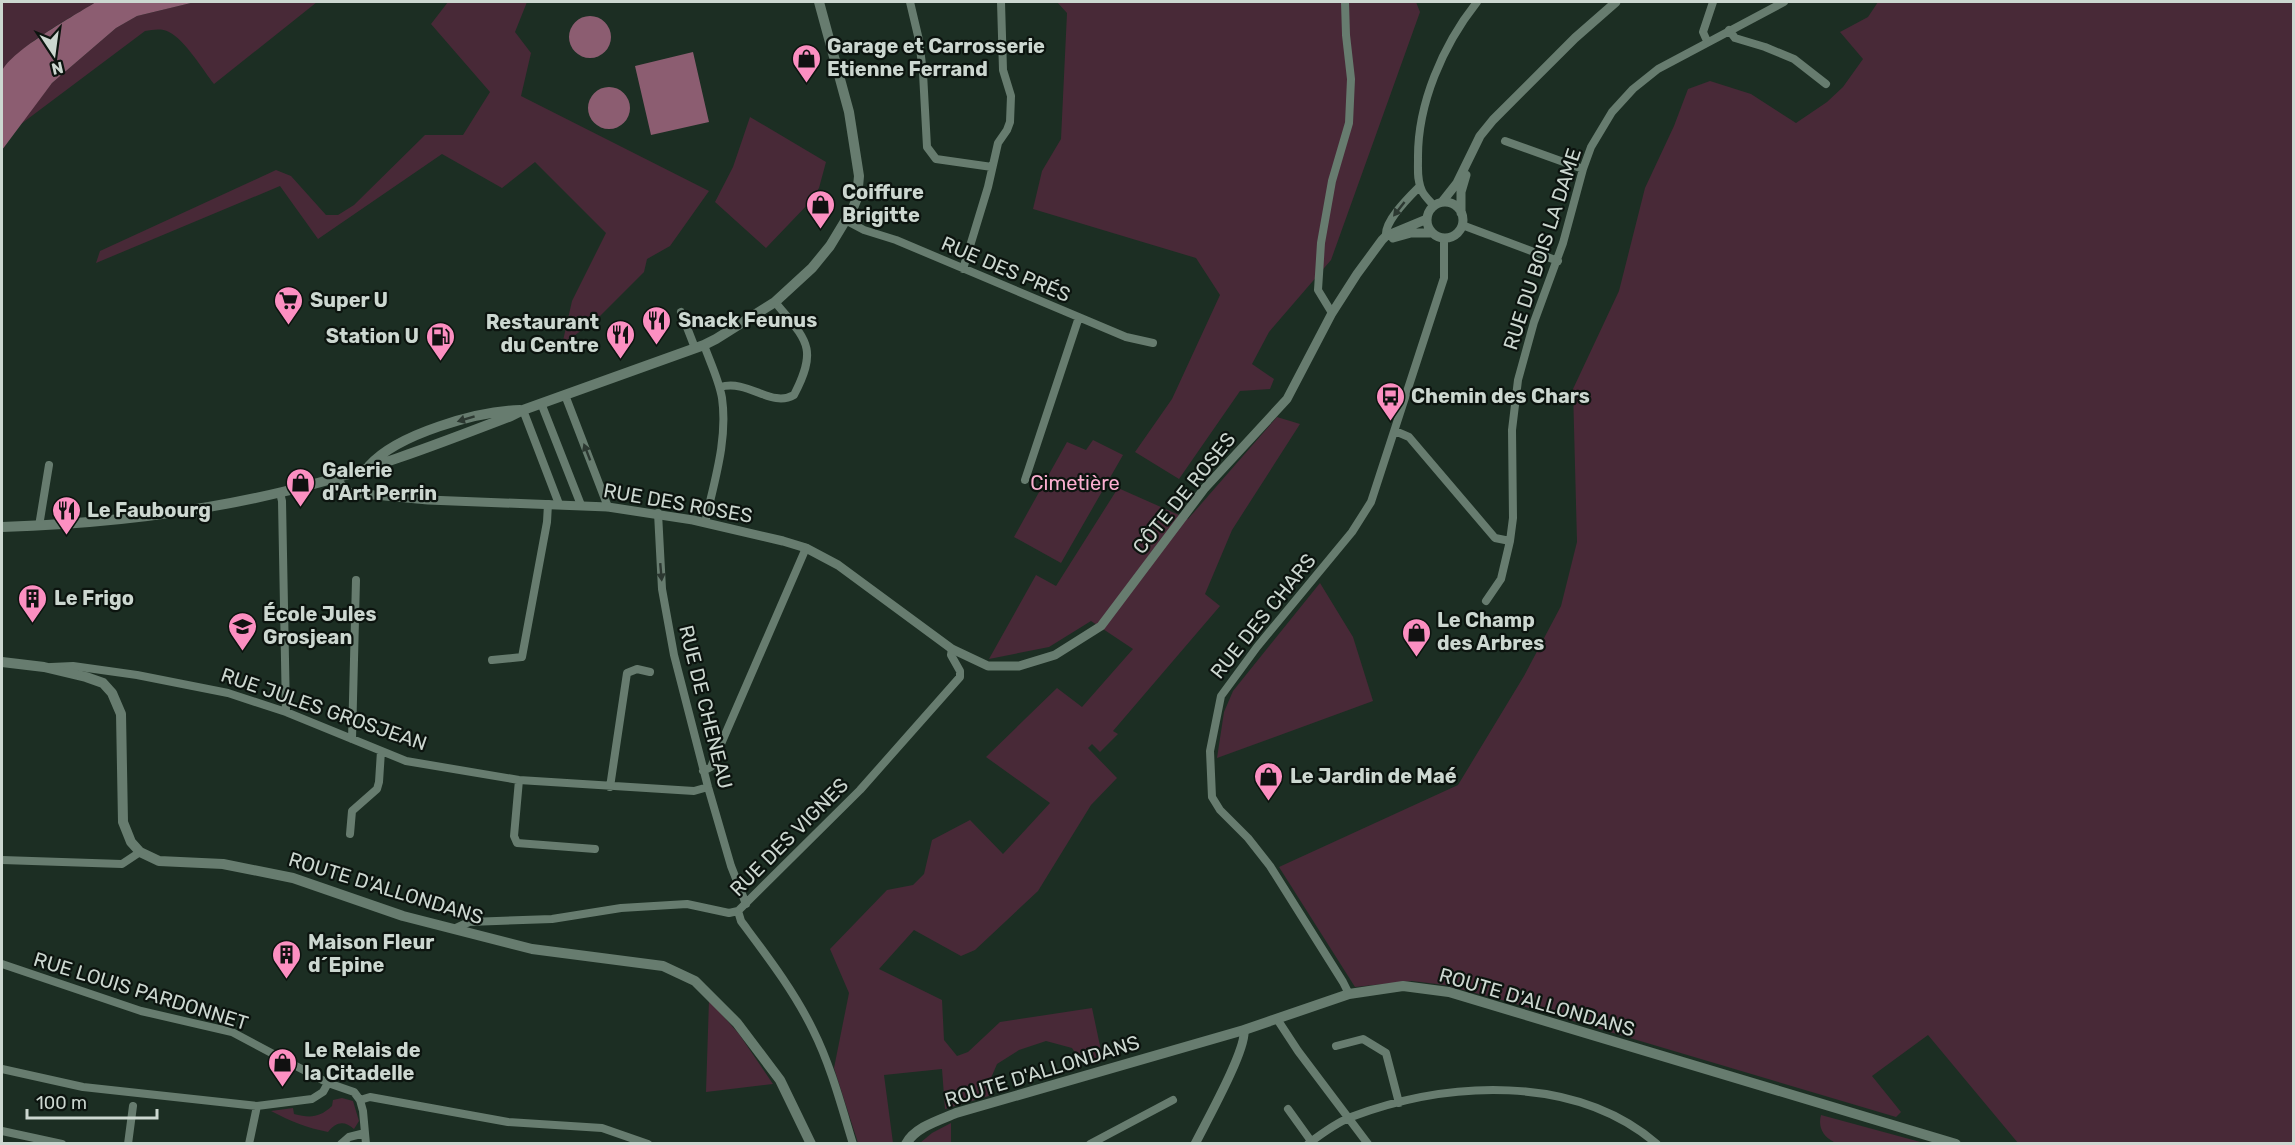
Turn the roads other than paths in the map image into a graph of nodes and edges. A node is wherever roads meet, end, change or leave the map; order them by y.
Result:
1 (819, 2) edge
2 (910, 2) edge
3 (1001, 2) edge
4 (1345, 2) edge
5 (1477, 2) edge
6 (1616, 2) edge
7 (1713, 2) edge
8 (1784, 2) edge
9 (1729, 30) junction
10 (1707, 41) junction
11 (1826, 84) dead end
12 (1505, 141) dead end
13 (1469, 161) junction
14 (992, 167) junction
15 (1583, 168) junction
16 (1420, 186) junction
17 (1438, 204) junction
18 (1461, 213) junction
19 (1427, 219) junction
20 (847, 220) junction
21 (1462, 225) junction
22 (1432, 233) junction
23 (1386, 236) junction
24 (1444, 239) junction
25 (1379, 245) junction
26 (1558, 261) junction
27 (963, 269) junction
28 (775, 302) junction
29 (681, 312) dead end
30 (1332, 313) junction
31 (1079, 317) junction
32 (1153, 343) dead end
33 (699, 347) junction
34 (720, 387) junction
35 (565, 395) junction
36 (541, 403) junction
37 (523, 410) junction
38 (1395, 431) junction
39 (49, 465) dead end
40 (336, 478) junction
41 (1025, 480) dead end
42 (280, 493) junction
43 (548, 504) junction
44 (559, 504) junction
45 (581, 505) junction
46 (608, 507) junction
47 (658, 513) junction
48 (705, 523) junction
49 (39, 526) junction
50 (2, 527) edge
51 (1510, 541) junction
52 (806, 549) junction
53 (356, 580) dead end
54 (1486, 602) dead end
55 (952, 649) junction
56 (492, 660) dead end
57 (2, 662) edge
58 (44, 667) junction
59 (650, 672) dead end
60 (286, 712) junction
61 (352, 739) junction
62 (381, 751) junction
63 (703, 771) junction
64 (519, 780) junction
65 (610, 787) junction
66 (708, 787) junction
67 (350, 834) dead end
68 (595, 849) dead end
69 (140, 852) junction
70 (2, 860) edge
71 (746, 904) junction
72 (738, 911) junction
73 (456, 928) junction
74 (2, 964) edge
75 (1349, 994) junction
76 (1277, 1019) junction
77 (1244, 1030) junction
78 (1336, 1046) dead end
79 (2, 1069) edge
80 (328, 1083) junction
81 (360, 1100) junction
82 (1173, 1100) dead end
83 (1399, 1103) junction
84 (134, 1106) dead end
85 (257, 1106) junction
86 (1288, 1108) dead end
87 (1349, 1118) junction
88 (2, 1131) edge
89 (365, 1133) junction
90 (1309, 1142) edge
91 (62, 1143) edge
92 (128, 1143) edge
93 (249, 1143) edge
94 (341, 1143) edge
95 (366, 1143) edge
96 (648, 1143) edge
97 (811, 1143) edge
98 (853, 1143) edge
99 (906, 1143) edge
100 (1090, 1143) edge
101 (1195, 1143) edge
102 (1368, 1143) edge
103 (1657, 1143) edge
104 (1956, 1143) edge

1 - 20 main road
2 - 14 street
3 - 14 street
4 - 30 street
5 - 16 street
6 - 13 street
7 - 10 street
8 - 9 street, RUE DU BOIS LA DAME
9 - 10 street, RUE DU BOIS LA DAME
9 - 11 street
10 - 15 street, RUE DU BOIS LA DAME
12 - 15 street
13 - 17 street
13 - 18 street
14 - 27 street
15 - 26 street, RUE DU BOIS LA DAME
16 - 17 street
16 -> 23 street
17 - 18 street
17 - 19 street
18 - 21 street
19 - 22 street
19 - 23 street, CÔTE DE ROSES
20 - 27 street, RUE DES PRÉS
20 - 28 main road
21 - 24 street
21 - 26 street
22 - 24 street
22 - 25 street
23 - 25 street, CÔTE DE ROSES
24 - 38 street, RUE DES CHARS
25 - 30 street, CÔTE DE ROSES
26 - 51 street, RUE DU BOIS LA DAME
27 - 31 street, RUE DES PRÉS
28 - 33 main road
28 - 34 street
29 - 33 street
30 - 55 street, CÔTE DE ROSES
31 - 32 street, RUE DES PRÉS
31 - 41 street
33 - 34 street
33 - 35 main road
34 - 48 street
35 - 36 main road
46 -> 35 street
36 - 37 main road
36 - 45 street
37 - 40 main road
37 - 44 street
38 - 51 street
38 - 75 street, RUE DES CHARS
39 - 49 street
40 - 42 main road
40 - 43 street, RUE DES ROSES
42 - 49 main road
42 - 60 street
43 - 44 street, RUE DES ROSES
43 - 56 street
44 - 45 street, RUE DES ROSES
45 - 46 street, RUE DES ROSES
46 - 47 street, RUE DES ROSES
47 - 48 street, RUE DES ROSES
47 -> 63 street, RUE DE CHENEAU
48 - 52 street, RUE DES ROSES
49 - 50 main road
51 - 54 street, RUE DU BOIS LA DAME
52 - 55 street, RUE DES ROSES
52 - 63 street
53 - 61 street
55 - 71 street, RUE DES VIGNES
57 - 58 main road, RUE JULES GROSJEAN
58 - 60 street, RUE JULES GROSJEAN
58 - 69 main road
59 - 65 street
60 - 61 street, RUE JULES GROSJEAN
61 - 62 street, RUE JULES GROSJEAN
62 - 64 street, RUE JULES GROSJEAN
62 - 67 street
63 - 66 street, RUE DE CHENEAU
64 - 65 street, RUE JULES GROSJEAN
64 - 68 street
65 - 66 street, RUE JULES GROSJEAN
66 - 71 street, RUE DE CHENEAU
69 - 70 street
69 - 73 main road, ROUTE D'ALLONDANS
71 - 72 street, RUE DES VIGNES
72 - 73 street, RUE DES VIGNES
72 - 98 street
73 - 97 main road, ROUTE D'ALLONDANS
74 - 80 street, RUE LOUIS PARDONNET
75 - 76 main road, ROUTE D'ALLONDANS
75 - 104 main road, ROUTE D'ALLONDANS
76 - 77 main road, ROUTE D'ALLONDANS
76 - 87 street
77 - 99 main road, ROUTE D'ALLONDANS
77 - 101 street
78 - 83 street
79 - 85 street
80 - 81 street, RUE LOUIS PARDONNET
80 - 85 street
81 - 89 street
81 - 96 street, RUE LOUIS PARDONNET
82 - 100 street
83 - 87 street
83 - 103 street
84 - 92 street
85 - 93 street
86 - 90 street
87 - 90 street
87 - 102 street
88 - 91 street
89 - 94 street
89 - 95 street

